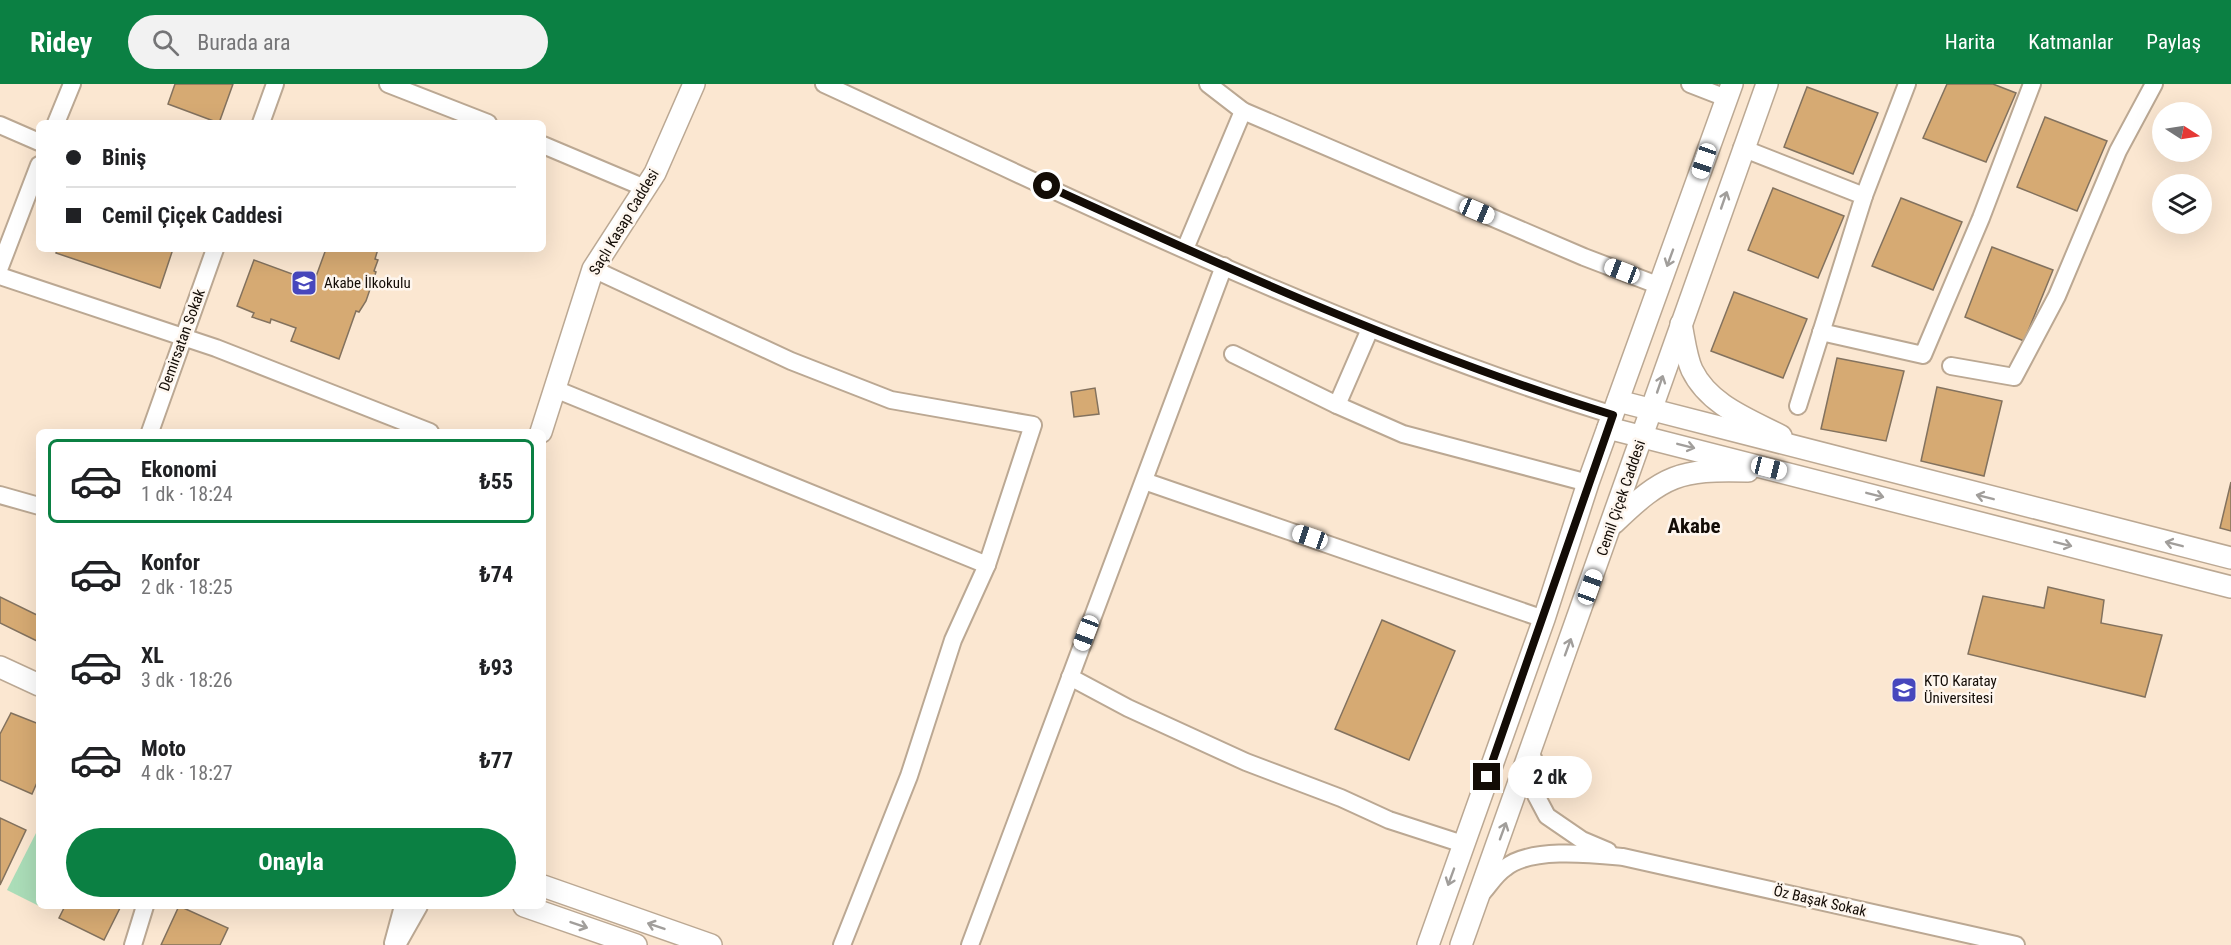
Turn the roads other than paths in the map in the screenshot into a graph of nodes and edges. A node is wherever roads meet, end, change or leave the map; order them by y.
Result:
1 (72, 84) edge
2 (275, 84) edge
3 (388, 84) edge
4 (694, 84) edge
5 (824, 84) edge
6 (1208, 84) edge
7 (1689, 84) edge
8 (1767, 84) edge
9 (1907, 84) edge
10 (2032, 84) edge
11 (2154, 84) edge
12 (1729, 91) edge
13 (1243, 111) junction
14 (57, 120) edge
15 (262, 120) edge
16 (480, 120) edge
17 (0, 125) edge
18 (36, 141) edge
19 (546, 146) edge
20 (1742, 148) junction
21 (36, 171) edge
22 (645, 188) junction
23 (1864, 196) junction
24 (5, 236) edge
25 (1185, 249) junction
26 (214, 252) edge
27 (1224, 266) junction
28 (0, 267) edge
29 (593, 269) junction
30 (0, 276) edge
31 (1660, 286) junction
32 (1681, 323) junction
33 (1370, 329) junction
34 (1821, 332) junction
35 (183, 337) junction
36 (1233, 354) dead end
37 (1951, 366) dead end
38 (555, 389) junction
39 (1337, 405) junction
40 (1798, 406) dead end
41 (1650, 411) junction
42 (1613, 415) junction
43 (151, 429) edge
44 (422, 429) edge
45 (542, 429) edge
46 (1643, 436) junction
47 (1814, 453) junction
48 (1788, 473) junction
49 (1144, 481) junction
50 (1588, 483) junction
51 (0, 495) edge
52 (36, 505) edge
53 (1611, 525) junction
54 (2231, 558) edge
55 (987, 565) junction
56 (2231, 587) edge
57 (1544, 619) junction
58 (0, 667) edge
59 (1070, 677) junction
60 (36, 684) edge
61 (1534, 736) junction
62 (1463, 844) junction
63 (1623, 857) junction
64 (546, 887) edge
65 (1479, 897) junction
66 (144, 909) edge
67 (401, 909) edge
68 (417, 909) edge
69 (533, 909) edge
70 (133, 945) edge
71 (394, 945) edge
72 (636, 945) edge
73 (711, 945) edge
74 (842, 945) edge
75 (970, 945) edge
76 (1428, 945) edge
77 (1461, 945) edge
78 (2016, 945) edge

1 - 14 street
2 - 15 street
3 - 16 street
4 - 22 street, Saçlı Kasap Caddesi
5 - 25 street
6 - 13 street
7 - 12 street
8 - 20 street, Cemil Çiçek Caddesi
9 - 23 street
10 - 34 street
11 - 37 street
12 -> 31 street
13 - 25 street
13 - 31 street
17 - 18 street
19 - 22 street
20 - 23 street
32 -> 20 street, Cemil Çiçek Caddesi
21 - 24 street
22 - 29 street, Saçlı Kasap Caddesi
23 - 34 street
24 - 28 street
25 - 27 street
26 - 35 street, Demirsatan Sokak
27 - 33 street
27 - 49 street
29 - 38 street, Saçlı Kasap Caddesi
29 - 55 street
30 - 35 street
31 - 42 street
41 -> 32 street, Cemil Çiçek Caddesi
32 - 47 street
33 - 39 street
33 - 42 street
34 - 40 street
35 - 43 street, Demirsatan Sokak
35 - 44 street
36 - 39 street
38 - 45 street, Saçlı Kasap Caddesi
38 - 55 street
39 - 50 street
41 - 42 street
41 - 46 street, Cemil Çiçek Caddesi
41 - 47 street
42 - 46 street
42 - 50 street
46 -> 48 street
46 - 53 street, Cemil Çiçek Caddesi
54 -> 47 street
48 - 53 street
48 -> 56 street
49 - 57 street
49 - 59 street
50 - 57 street
51 - 52 street
61 -> 53 street, Cemil Çiçek Caddesi
55 - 74 street
57 - 62 street
58 - 60 street
59 - 62 street
59 - 75 street
61 - 63 street
65 -> 61 street, Cemil Çiçek Caddesi
62 -> 76 street
63 - 65 street
63 - 78 street, Öz Başak Sokak
73 -> 64 street
65 - 77 street, Cemil Çiçek Caddesi
66 - 70 street
67 - 71 street
68 - 71 street
69 -> 72 street

